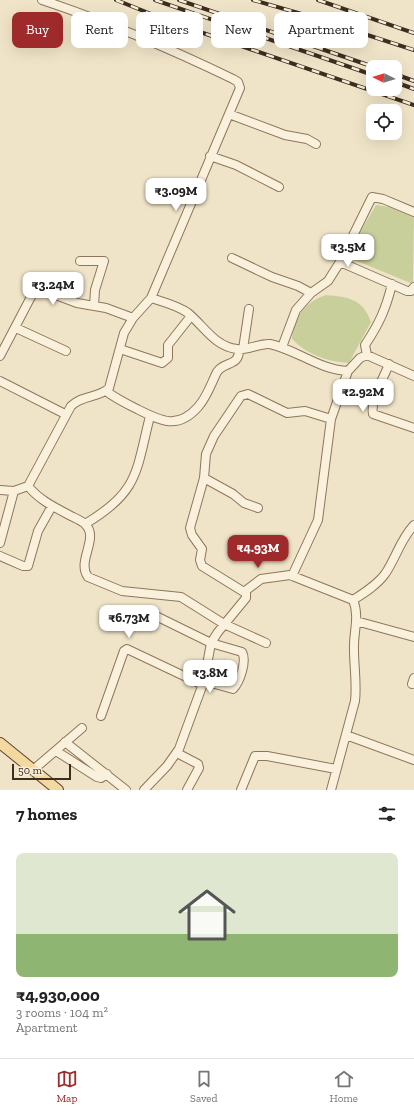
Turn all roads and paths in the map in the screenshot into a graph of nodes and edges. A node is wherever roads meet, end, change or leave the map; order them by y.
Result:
1 (42, 0) edge
2 (229, 114) junction
3 (316, 144) dead end
4 (210, 156) junction
5 (279, 187) dead end
6 (414, 212) edge
7 (232, 258) dead end
8 (80, 261) dead end
9 (340, 262) junction
10 (392, 284) junction
11 (414, 287) edge
12 (311, 293) junction
13 (150, 298) junction
14 (94, 306) junction
15 (250, 309) dead end
16 (191, 316) junction
17 (133, 318) junction
18 (16, 328) junction
19 (282, 347) junction
20 (120, 349) junction
21 (241, 349) junction
22 (66, 351) dead end
23 (367, 355) junction
24 (0, 356) edge
25 (389, 364) junction
26 (348, 370) junction
27 (414, 376) edge
28 (0, 381) edge
29 (106, 391) junction
30 (65, 414) junction
31 (150, 416) junction
32 (331, 419) junction
33 (414, 428) edge
34 (204, 478) junction
35 (28, 486) junction
36 (0, 490) edge
37 (14, 491) junction
38 (52, 506) junction
39 (258, 508) dead end
40 (85, 524) junction
41 (414, 525) edge
42 (0, 543) edge
43 (0, 556) edge
44 (292, 576) junction
45 (246, 592) junction
46 (353, 600) junction
47 (158, 617) dead end
48 (356, 621) junction
49 (224, 624) junction
50 (414, 637) edge
51 (211, 643) junction
52 (266, 643) dead end
53 (203, 683) junction
54 (101, 716) dead end
55 (82, 728) dead end
56 (346, 735) junction
57 (65, 742) junction
58 (0, 743) edge
59 (56, 751) junction
60 (177, 753) junction
61 (414, 760) edge
62 (336, 769) junction
63 (33, 770) junction
64 (107, 774) junction
65 (58, 790) edge
66 (126, 790) edge
67 (144, 790) edge
68 (187, 790) edge
69 (241, 790) edge
70 (331, 790) edge

1 - 2 street
2 - 3 street
2 - 4 street
4 - 5 street
4 - 13 street
6 - 9 street
7 - 12 street
8 - 14 street
9 - 10 street
9 - 12 street
10 - 11 street
10 - 23 street
12 - 19 street
13 - 16 street
13 - 17 street
14 - 17 street
14 - 18 street
15 - 21 street
16 - 20 street
16 - 21 street
17 - 20 street
18 - 22 street
18 - 24 street
19 - 21 street
19 - 26 street
20 - 29 street
21 - 31 street
23 - 25 street
23 - 26 street
25 - 27 street
25 - 33 street
26 - 32 street
28 - 30 street
29 - 30 street
29 - 31 street
30 - 35 street
31 - 40 street
32 - 34 street
32 - 44 street
34 - 39 street
34 - 45 street
35 - 37 street
35 - 38 street
36 - 37 street
37 - 42 street
38 - 40 street
38 - 43 street
40 - 49 street
41 - 46 street
44 - 45 street
44 - 46 street
45 - 49 street
46 - 48 street
47 - 51 street
48 - 50 street
48 - 56 street
49 - 51 street
49 - 52 street
51 - 53 street
51 - 53 street
53 - 54 street
53 - 60 street
55 - 57 street
56 - 61 street
56 - 62 street
57 - 59 street
57 - 64 street
58 - 63 main road
59 - 63 street
59 - 64 street
60 - 67 street
60 - 68 street
62 - 69 street
62 - 70 street
63 - 65 main road
64 - 66 street

